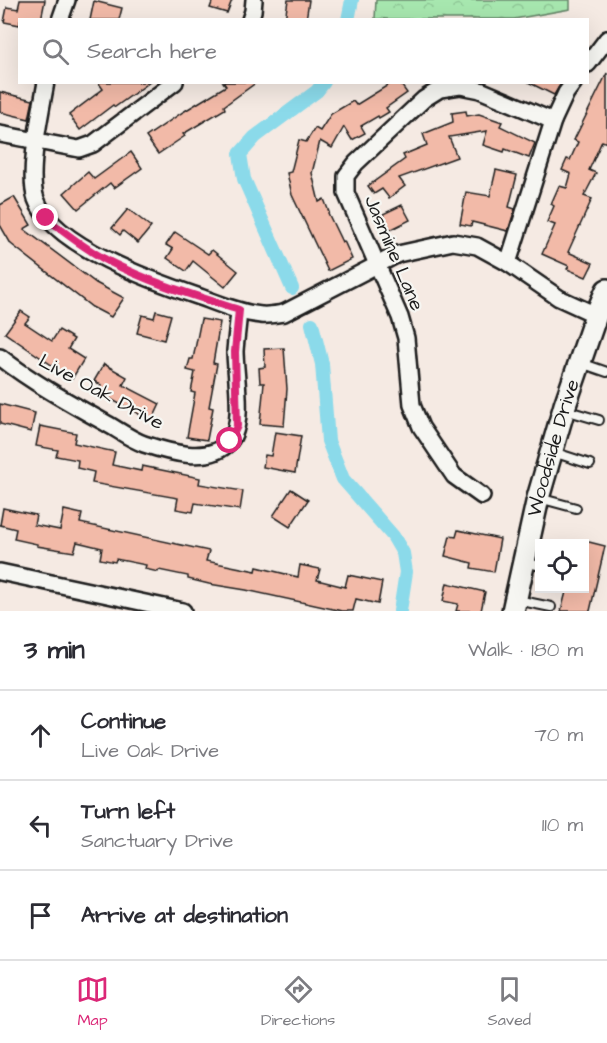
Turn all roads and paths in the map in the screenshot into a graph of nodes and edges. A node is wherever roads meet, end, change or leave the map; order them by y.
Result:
1 (67, 0) edge
2 (254, 0) edge
3 (61, 18) edge
4 (251, 18) edge
5 (607, 39) edge
6 (589, 63) edge
7 (46, 84) edge
8 (173, 84) edge
9 (573, 84) edge
10 (553, 121) junction
11 (0, 134) edge
12 (37, 141) junction
13 (508, 263) junction
14 (378, 264) junction
15 (607, 290) edge
16 (239, 310) junction
17 (598, 317) junction
18 (0, 357) edge
19 (580, 362) junction
20 (607, 372) edge
21 (564, 410) junction
22 (599, 420) dead end
23 (551, 452) junction
24 (590, 464) dead end
25 (482, 496) dead end
26 (538, 498) junction
27 (576, 508) dead end
28 (531, 564) edge
29 (0, 572) edge
30 (514, 605) edge
31 (551, 607) dead end
32 (183, 611) edge

1 - 3 street
2 - 4 street
5 - 6 street
7 - 12 street
8 - 12 street
9 - 10 street
10 - 13 street
10 - 14 street, Jasmine Lane
11 - 12 street
12 - 16 street
13 - 14 street
13 - 17 street
14 - 16 street
14 - 25 street, Jasmine Lane
15 - 17 street, Woodside Drive
16 - 18 street, Live Oak Drive
17 - 19 street, Woodside Drive
19 - 20 lane
19 - 21 street, Woodside Drive
21 - 22 lane
21 - 23 street, Woodside Drive
23 - 24 lane
23 - 26 street, Woodside Drive
26 - 27 lane
26 - 28 street, Woodside Drive
28 - 30 street, Woodside Drive
29 - 32 street
30 - 31 lane

